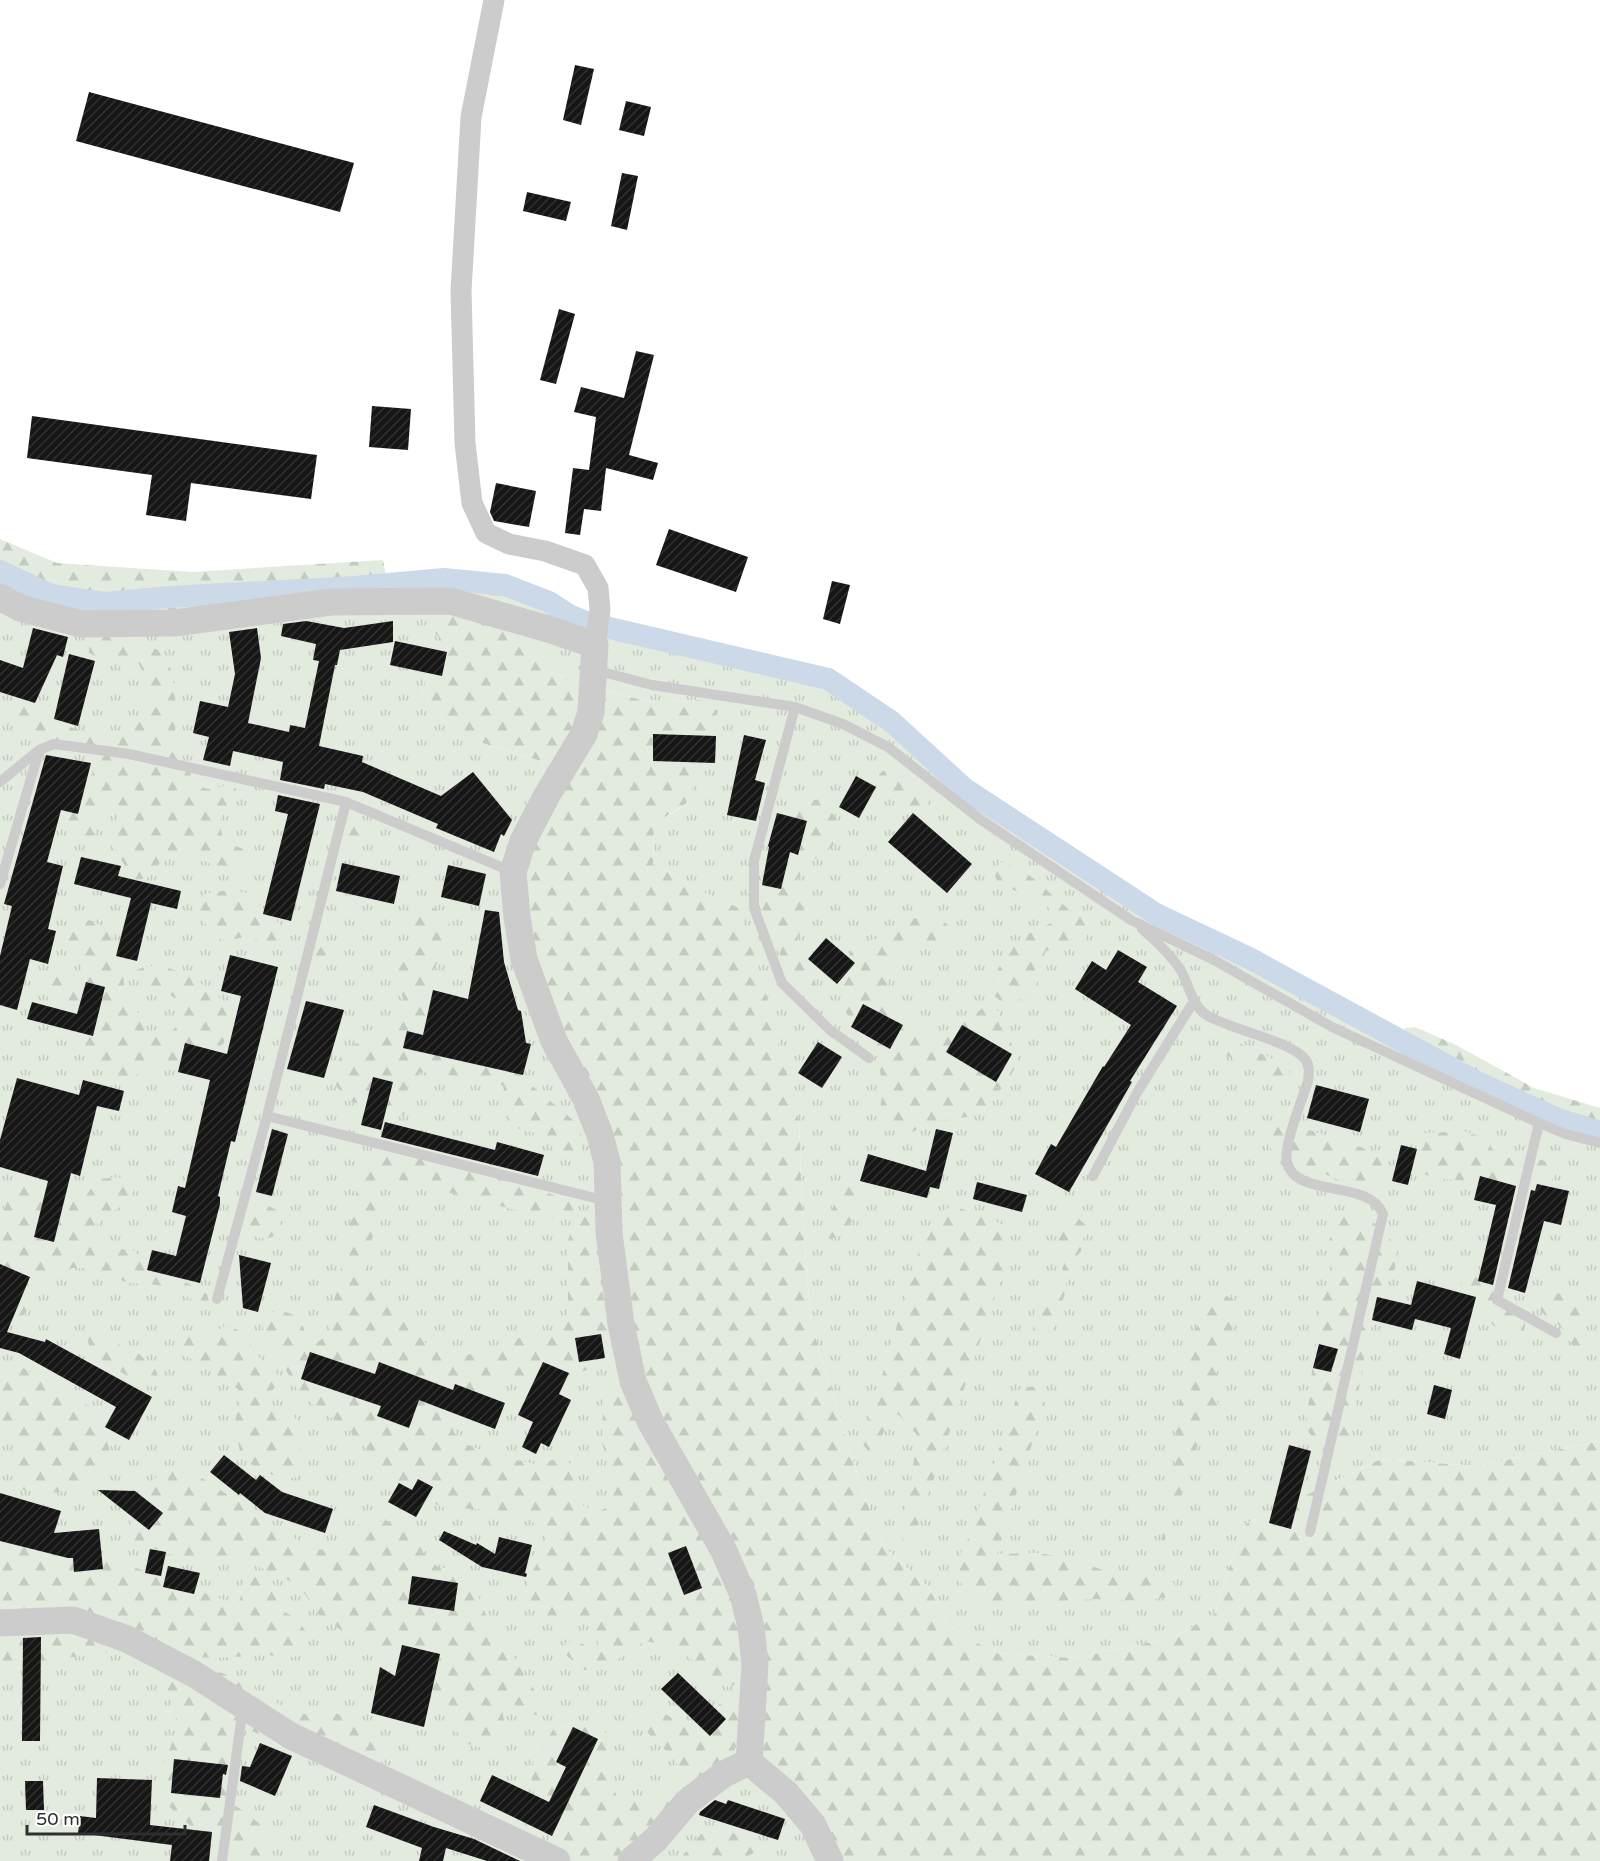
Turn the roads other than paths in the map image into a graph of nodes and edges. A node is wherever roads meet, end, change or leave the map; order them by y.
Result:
1 (494, 0) edge
2 (0, 597) edge
3 (594, 649) junction
4 (795, 707) junction
5 (39, 750) junction
6 (0, 782) edge
7 (346, 802) junction
8 (513, 872) junction
9 (0, 884) edge
10 (1131, 920) junction
11 (1194, 1001) junction
12 (869, 1058) dead end
13 (267, 1116) junction
14 (1539, 1124) junction
15 (1600, 1143) edge
16 (1093, 1176) dead end
17 (609, 1201) junction
18 (217, 1299) dead end
19 (1556, 1333) dead end
20 (1310, 1532) dead end
21 (0, 1623) edge
22 (243, 1707) junction
23 (749, 1761) junction
24 (222, 1861) edge
25 (557, 1861) edge
26 (631, 1861) edge
27 (830, 1861) edge

1 - 3 street
2 - 3 street
3 - 4 lane
3 - 8 street
4 - 10 lane
4 - 12 lane
5 - 6 lane
5 - 7 lane
5 - 9 lane
7 - 8 lane
7 - 13 lane
8 - 17 street
10 - 11 lane
10 - 14 lane
11 - 16 lane
11 - 20 lane
13 - 17 lane
13 - 18 lane
14 - 15 lane
14 - 19 lane
17 - 23 street
21 - 22 street
22 - 24 lane
22 - 25 street
23 - 26 street
23 - 27 street

